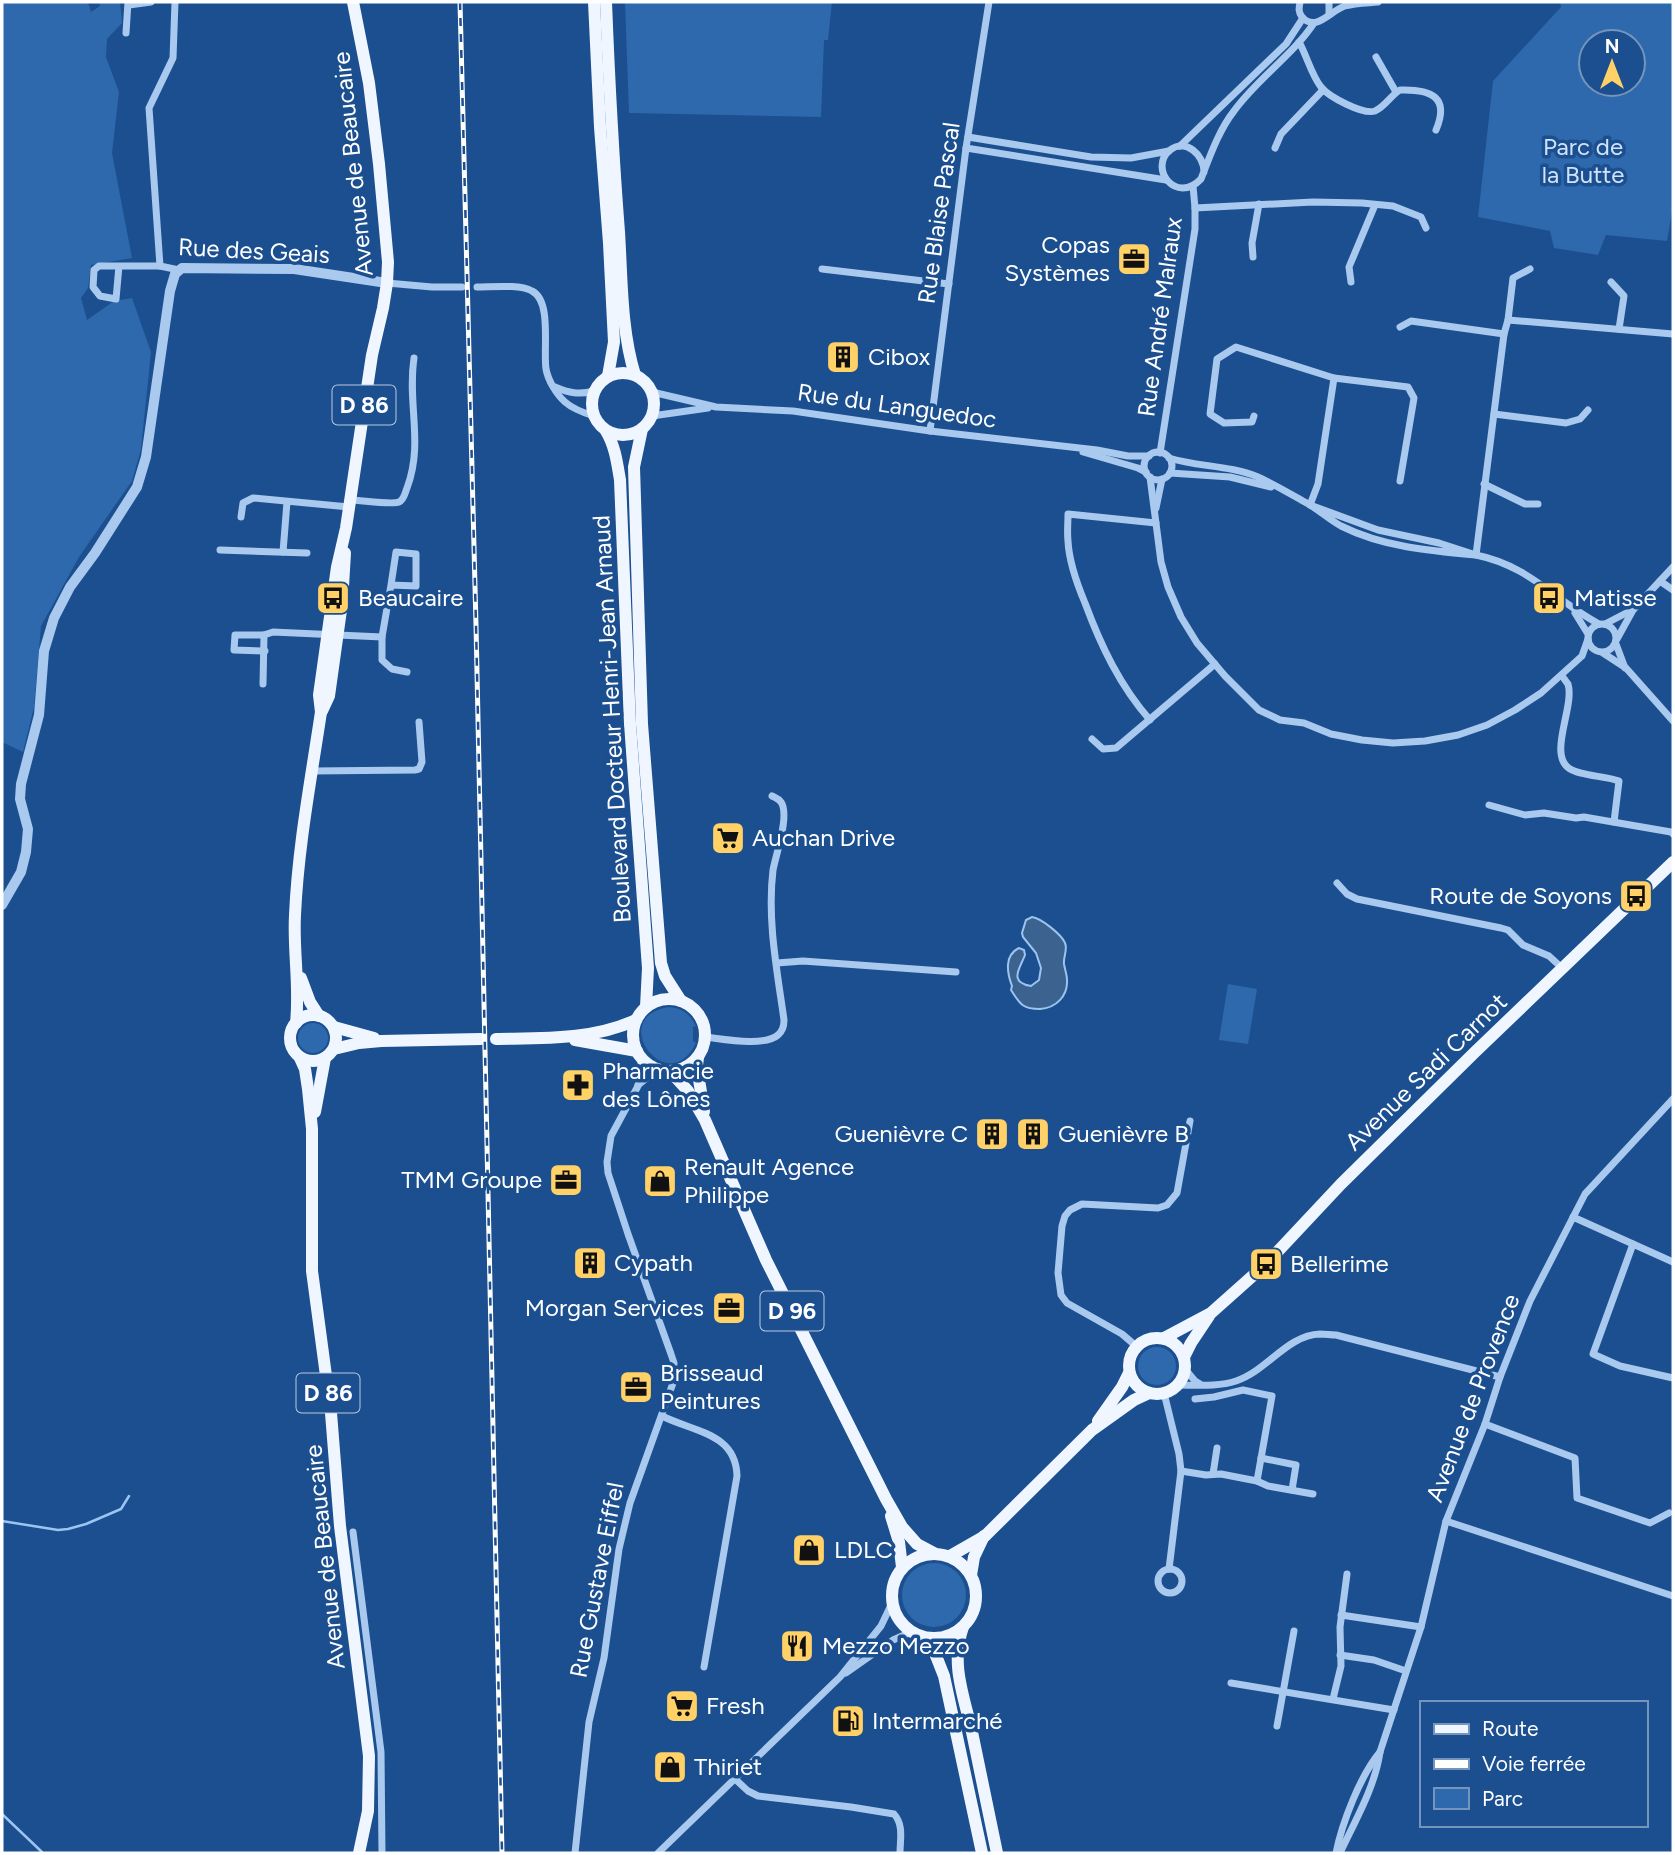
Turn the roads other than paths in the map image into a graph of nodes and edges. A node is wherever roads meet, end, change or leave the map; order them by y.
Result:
1 (151, 2) edge
2 (175, 2) edge
3 (353, 2) edge
4 (594, 2) edge
5 (606, 2) edge
6 (989, 2) edge
7 (1300, 2) edge
8 (1329, 2) edge
9 (1378, 2) edge
10 (128, 4) edge
11 (1329, 14) junction
12 (1303, 18) junction
13 (1314, 23) junction
14 (126, 33) dead end
15 (1300, 42) junction
16 (1376, 57) dead end
17 (1323, 90) junction
18 (1396, 92) junction
19 (1436, 130) dead end
20 (968, 137) junction
21 (1180, 146) junction
22 (967, 148) junction
23 (1275, 148) dead end
24 (1169, 151) junction
25 (1203, 172) junction
26 (1166, 180) junction
27 (1193, 186) junction
28 (1259, 204) junction
29 (1375, 205) junction
30 (1195, 208) junction
31 (1426, 228) dead end
32 (1254, 257) dead end
33 (119, 266) junction
34 (160, 266) junction
35 (1530, 269) dead end
36 (180, 270) junction
37 (822, 270) dead end
38 (1351, 282) dead end
39 (1611, 282) dead end
40 (387, 283) junction
41 (949, 284) junction
42 (462, 287) dead end
43 (477, 287) dead end
44 (1508, 320) junction
45 (1400, 327) dead end
46 (1619, 329) junction
47 (1504, 334) junction
48 (1673, 334) edge
49 (414, 358) dead end
50 (635, 375) junction
51 (608, 376) junction
52 (1334, 378) junction
53 (554, 387) junction
54 (594, 391) junction
55 (652, 392) junction
56 (716, 407) junction
57 (1588, 410) dead end
58 (1494, 414) junction
59 (594, 416) junction
60 (652, 416) junction
61 (1254, 416) dead end
62 (642, 429) junction
63 (606, 430) junction
64 (930, 430) junction
65 (1072, 449) junction
66 (1160, 453) junction
67 (1149, 456) junction
68 (1169, 458) junction
69 (1170, 473) junction
70 (1148, 474) junction
71 (1162, 480) junction
72 (1400, 481) dead end
73 (1485, 484) junction
74 (1278, 489) junction
75 (287, 502) junction
76 (349, 504) junction
77 (1538, 504) dead end
78 (1310, 505) junction
79 (1155, 512) junction
80 (241, 517) dead end
81 (1156, 523) junction
82 (220, 550) dead end
83 (283, 552) junction
84 (307, 553) dead end
85 (1476, 555) junction
86 (1673, 568) edge
87 (1660, 581) junction
88 (391, 585) junction
89 (1673, 590) edge
90 (1570, 607) junction
91 (1633, 610) junction
92 (1602, 624) junction
93 (264, 635) junction
94 (332, 636) junction
95 (382, 637) junction
96 (1588, 637) junction
97 (1616, 641) junction
98 (265, 651) junction
99 (1600, 652) junction
100 (1582, 656) junction
101 (1215, 664) junction
102 (1626, 668) junction
103 (407, 672) dead end
104 (1562, 675) junction
105 (263, 684) dead end
106 (1150, 720) junction
107 (1673, 721) edge
108 (419, 722) dead end
109 (1092, 739) dead end
110 (312, 771) junction
111 (772, 796) dead end
112 (1489, 805) dead end
113 (1614, 822) junction
114 (1673, 834) edge
115 (1673, 862) edge
116 (1337, 883) dead end
117 (2, 905) edge
118 (777, 963) junction
119 (297, 968) junction
120 (1562, 968) junction
121 (956, 972) dead end
122 (681, 1001) junction
123 (646, 1007) junction
124 (319, 1016) junction
125 (636, 1020) junction
126 (296, 1023) junction
127 (334, 1027) junction
128 (705, 1037) junction
129 (561, 1038) junction
130 (481, 1039) dead end
131 (496, 1039) dead end
132 (381, 1041) junction
133 (330, 1054) junction
134 (639, 1054) junction
135 (698, 1057) junction
136 (300, 1058) junction
137 (664, 1070) junction
138 (638, 1086) junction
139 (1673, 1099) edge
140 (705, 1120) junction
141 (1190, 1121) dead end
142 (312, 1129) junction
143 (1573, 1217) junction
144 (1633, 1244) junction
145 (1673, 1262) edge
146 (1211, 1313) junction
147 (1164, 1338) junction
148 (1136, 1346) junction
149 (1184, 1363) junction
150 (1129, 1373) junction
151 (1500, 1377) junction
152 (1673, 1378) edge
153 (1177, 1385) junction
154 (1204, 1385) junction
155 (1149, 1393) junction
156 (1164, 1393) junction
157 (1195, 1399) dead end
158 (662, 1416) junction
159 (1485, 1424) junction
160 (1092, 1430) junction
161 (1217, 1448) dead end
162 (1261, 1458) junction
163 (1181, 1471) junction
164 (1213, 1474) junction
165 (1257, 1480) junction
166 (1292, 1490) junction
167 (1313, 1494) dead end
168 (886, 1499) junction
169 (1669, 1513) dead end
170 (1446, 1521) junction
171 (353, 1532) dead end
172 (985, 1536) junction
173 (934, 1553) junction
174 (950, 1556) junction
175 (902, 1567) junction
176 (1169, 1569) dead end
177 (1347, 1574) dead end
178 (971, 1575) junction
179 (1673, 1596) edge
180 (892, 1603) junction
181 (1341, 1615) junction
182 (963, 1627) junction
183 (1421, 1627) junction
184 (1294, 1631) dead end
185 (911, 1632) junction
186 (929, 1638) junction
187 (1339, 1656) junction
188 (704, 1667) dead end
189 (1406, 1671) junction
190 (840, 1677) junction
191 (1231, 1683) dead end
192 (1284, 1691) junction
193 (1333, 1699) junction
194 (1394, 1710) junction
195 (1278, 1726) dead end
196 (735, 1779) junction
197 (359, 1853) edge
198 (382, 1853) edge
199 (575, 1853) edge
200 (658, 1853) edge
201 (900, 1853) edge
202 (982, 1853) edge
203 (997, 1853) edge
204 (1338, 1853) edge

1 - 10 street
2 - 34 street
3 - 40 main road, Avenue de Beaucaire / D 86
4 - 51 main road
5 - 50 main road
6 - 20 street, Rue Blaise Pascal
7 - 12 street
8 - 11 street
9 - 11 street
10 - 14 street
11 - 13 street
12 - 13 street
12 - 21 street
13 - 15 street
15 - 17 street
15 - 25 street
16 - 18 street
17 - 18 street
17 - 23 street
18 - 19 street
20 - 22 street, Rue Blaise Pascal
20 - 24 street
21 - 24 street
21 - 25 street
22 - 26 street
22 - 41 street, Rue Blaise Pascal
24 - 26 street
25 - 27 street
26 - 27 street
27 - 30 street, Rue André Malraux
28 - 29 street
28 - 30 street
28 - 32 street
29 - 31 street
29 - 38 street
30 - 66 street, Rue André Malraux
33 - 33 street, Rue des Geais
33 - 34 street, Rue des Geais
34 - 36 street, Rue des Geais
35 - 44 street
36 - 40 street, Rue des Geais
36 - 117 street
37 - 41 street
39 - 46 street
40 - 42 street
40 - 76 main road, Avenue de Beaucaire / D 86
41 - 64 street, Rue Blaise Pascal
43 - 53 street
44 - 46 street
44 - 47 street
45 - 47 street
46 - 48 street
47 - 58 street
49 - 76 street
50 - 51 main road
50 - 55 main road
51 - 54 main road
52 - 61 street
52 - 72 street
52 - 78 street
53 - 54 street
53 - 59 street
54 - 59 main road
55 - 56 street, Rue du Languedoc
55 - 60 main road
56 - 60 street, Rue du Languedoc
56 - 64 street, Rue du Languedoc
57 - 58 street
58 - 73 street
59 - 63 main road
60 - 62 main road
62 - 63 main road
62 - 122 main road, Boulevard Docteur Henri-Jean Arnaud
63 - 123 main road, Boulevard Docteur Henri-Jean Arnaud
64 - 65 street, Rue du Languedoc
65 - 67 street, Rue du Languedoc
65 - 70 street, Rue du Languedoc
66 - 67 street
66 - 68 street
67 - 70 street
68 - 69 street
68 - 74 street
69 - 71 street
69 - 74 street
70 - 71 street
70 - 79 street
71 - 79 street
73 - 77 street
73 - 85 street
74 - 78 street
75 - 76 street
75 - 80 street
75 - 83 street
76 - 94 main road, Avenue de Beaucaire / D 86
78 - 85 street
79 - 81 street
81 - 101 street
81 - 106 street
82 - 83 street
83 - 84 street
85 - 90 street
86 - 87 street
87 - 89 street
87 - 91 street
88 - 88 street
88 - 95 street
90 - 92 street
90 - 96 street
91 - 92 street
91 - 97 street
92 - 96 street
92 - 97 street
93 - 94 street
93 - 98 street
93 - 98 street
94 - 95 street
94 - 110 main road, Avenue de Beaucaire / D 86
95 - 103 street
96 - 99 street
96 - 100 street
97 - 99 street
97 - 102 street
98 - 105 street
99 - 100 street
99 - 102 street
100 - 104 street
101 - 104 street
101 - 106 street
102 - 107 street
104 - 113 street
106 - 109 street
108 - 110 street
110 - 119 main road, Avenue de Beaucaire / D 86
111 - 118 street
112 - 113 street
113 - 114 street
115 - 120 main road, Avenue Sadi Carnot
116 - 120 street
118 - 121 street
118 - 128 street
119 - 124 main road, Avenue de Beaucaire / D 86
119 - 126 main road, Avenue de Beaucaire / D 86
120 - 146 main road, Avenue Sadi Carnot
122 - 123 main road
122 - 128 main road
123 - 125 main road
124 - 126 main road
124 - 127 main road
125 - 129 main road
125 - 134 main road
126 - 136 main road
127 - 132 main road
127 - 133 main road
128 - 135 main road
129 - 131 main road
129 - 134 main road
130 - 132 main road
132 - 133 main road
133 - 136 main road
133 - 142 main road, Avenue de Beaucaire / D 86
134 - 137 main road
134 - 138 street, Rue Gustave Eiffel
135 - 137 main road
135 - 140 main road, D 96
136 - 142 main road, Avenue de Beaucaire / D 86
137 - 138 street, Rue Gustave Eiffel
137 - 140 main road, D 96
138 - 158 street, Rue Gustave Eiffel
139 - 143 street, Avenue de Provence
140 - 168 main road, D 96
141 - 148 street
142 - 197 main road, Avenue de Beaucaire / D 86
143 - 144 street
143 - 151 street, Avenue de Provence
144 - 145 street
144 - 152 street
146 - 147 main road, Avenue Sadi Carnot
146 - 149 main road, Avenue Sadi Carnot
147 - 148 main road
147 - 149 main road
148 - 150 main road
149 - 153 main road
149 - 154 street
150 - 155 main road
150 - 160 main road
151 - 154 street
151 - 159 street, Avenue de Provence
153 - 154 street
153 - 156 main road
155 - 156 main road
155 - 160 main road
156 - 163 street
157 - 162 street
158 - 188 street
158 - 199 street, Rue Gustave Eiffel
159 - 169 street
159 - 170 street, Avenue de Provence
160 - 172 main road
161 - 164 street
162 - 165 street
162 - 166 street
163 - 164 street
163 - 176 street
164 - 165 street
165 - 166 street
166 - 167 street
168 - 173 main road, D 96
168 - 175 main road, D 96
170 - 179 street
170 - 183 street, Avenue de Provence
171 - 198 street, Avenue de Beaucaire
172 - 174 main road
172 - 178 main road
173 - 174 main road
173 - 175 main road
174 - 178 main road
175 - 180 main road
177 - 181 street
178 - 182 main road
180 - 185 main road
180 - 190 street
181 - 183 street
181 - 187 street
182 - 186 main road
182 - 203 main road
183 - 189 street, Avenue de Provence
184 - 192 street
185 - 186 main road
185 - 190 street
186 - 202 main road
187 - 189 street
187 - 193 street
189 - 194 street, Avenue de Provence
190 - 196 street
191 - 192 street
192 - 193 street
192 - 195 street
193 - 194 street
194 - 204 street, Avenue de Provence
196 - 200 street
196 - 201 street

